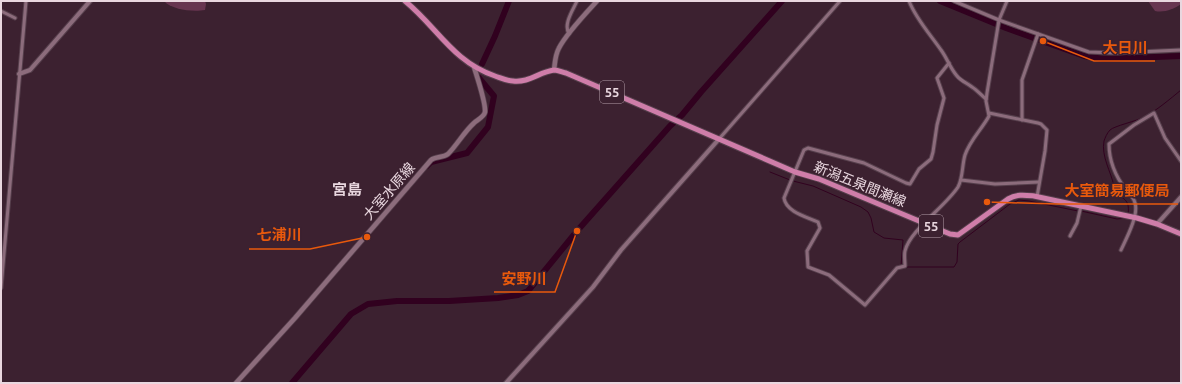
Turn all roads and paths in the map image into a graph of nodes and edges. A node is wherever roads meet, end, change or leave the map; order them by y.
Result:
1 (26, 1) edge
2 (90, 1) edge
3 (577, 1) edge
4 (598, 1) edge
5 (840, 1) edge
6 (909, 1) edge
7 (954, 1) edge
8 (1007, 1) edge
9 (407, 2) edge
10 (963, 3) edge
11 (1, 11) edge
12 (15, 18) dead end
13 (999, 20) junction
14 (569, 34) junction
15 (1038, 35) junction
16 (1181, 50) edge
17 (949, 63) junction
18 (474, 67) junction
19 (554, 70) junction
20 (19, 74) junction
21 (986, 99) junction
22 (989, 113) junction
23 (1022, 120) junction
24 (719, 139) junction
25 (1181, 161) edge
26 (795, 172) junction
27 (961, 180) junction
28 (1039, 182) junction
29 (1037, 197) junction
30 (1181, 197) edge
31 (1081, 206) junction
32 (1134, 217) junction
33 (925, 223) junction
34 (1157, 224) junction
35 (1181, 234) edge
36 (1070, 236) dead end
37 (1121, 250) dead end
38 (1, 288) edge
39 (236, 383) edge
40 (506, 383) edge

1 - 20 street
2 - 20 street
3 - 14 street
4 - 14 main road
5 - 24 street
6 - 17 street
7 - 10 street
8 - 13 street
9 - 18 main road
10 - 13 street
11 - 12 street
13 - 15 street
13 - 21 street
14 - 19 main road
15 - 16 street
15 - 23 street
17 - 21 street
17 - 26 street
18 - 19 main road
18 - 39 main road, 大室水原線
19 - 24 main road, 新潟五泉間瀬線 / 55
20 - 38 street
21 - 22 street
22 - 23 street
22 - 27 street
23 - 28 street
24 - 26 main road, 新潟五泉間瀬線 / 55
24 - 40 street
25 - 32 street
26 - 33 main road, 新潟五泉間瀬線 / 55
26 - 33 street
27 - 28 street
27 - 33 street
28 - 29 street
29 - 31 main road, 新潟五泉間瀬線 / 55
29 - 33 main road, 新潟五泉間瀬線 / 55
30 - 34 street
31 - 32 main road, 新潟五泉間瀬線 / 55
31 - 36 street
32 - 34 main road, 新潟五泉間瀬線 / 55
32 - 37 street
34 - 35 main road, 新潟五泉間瀬線 / 55

